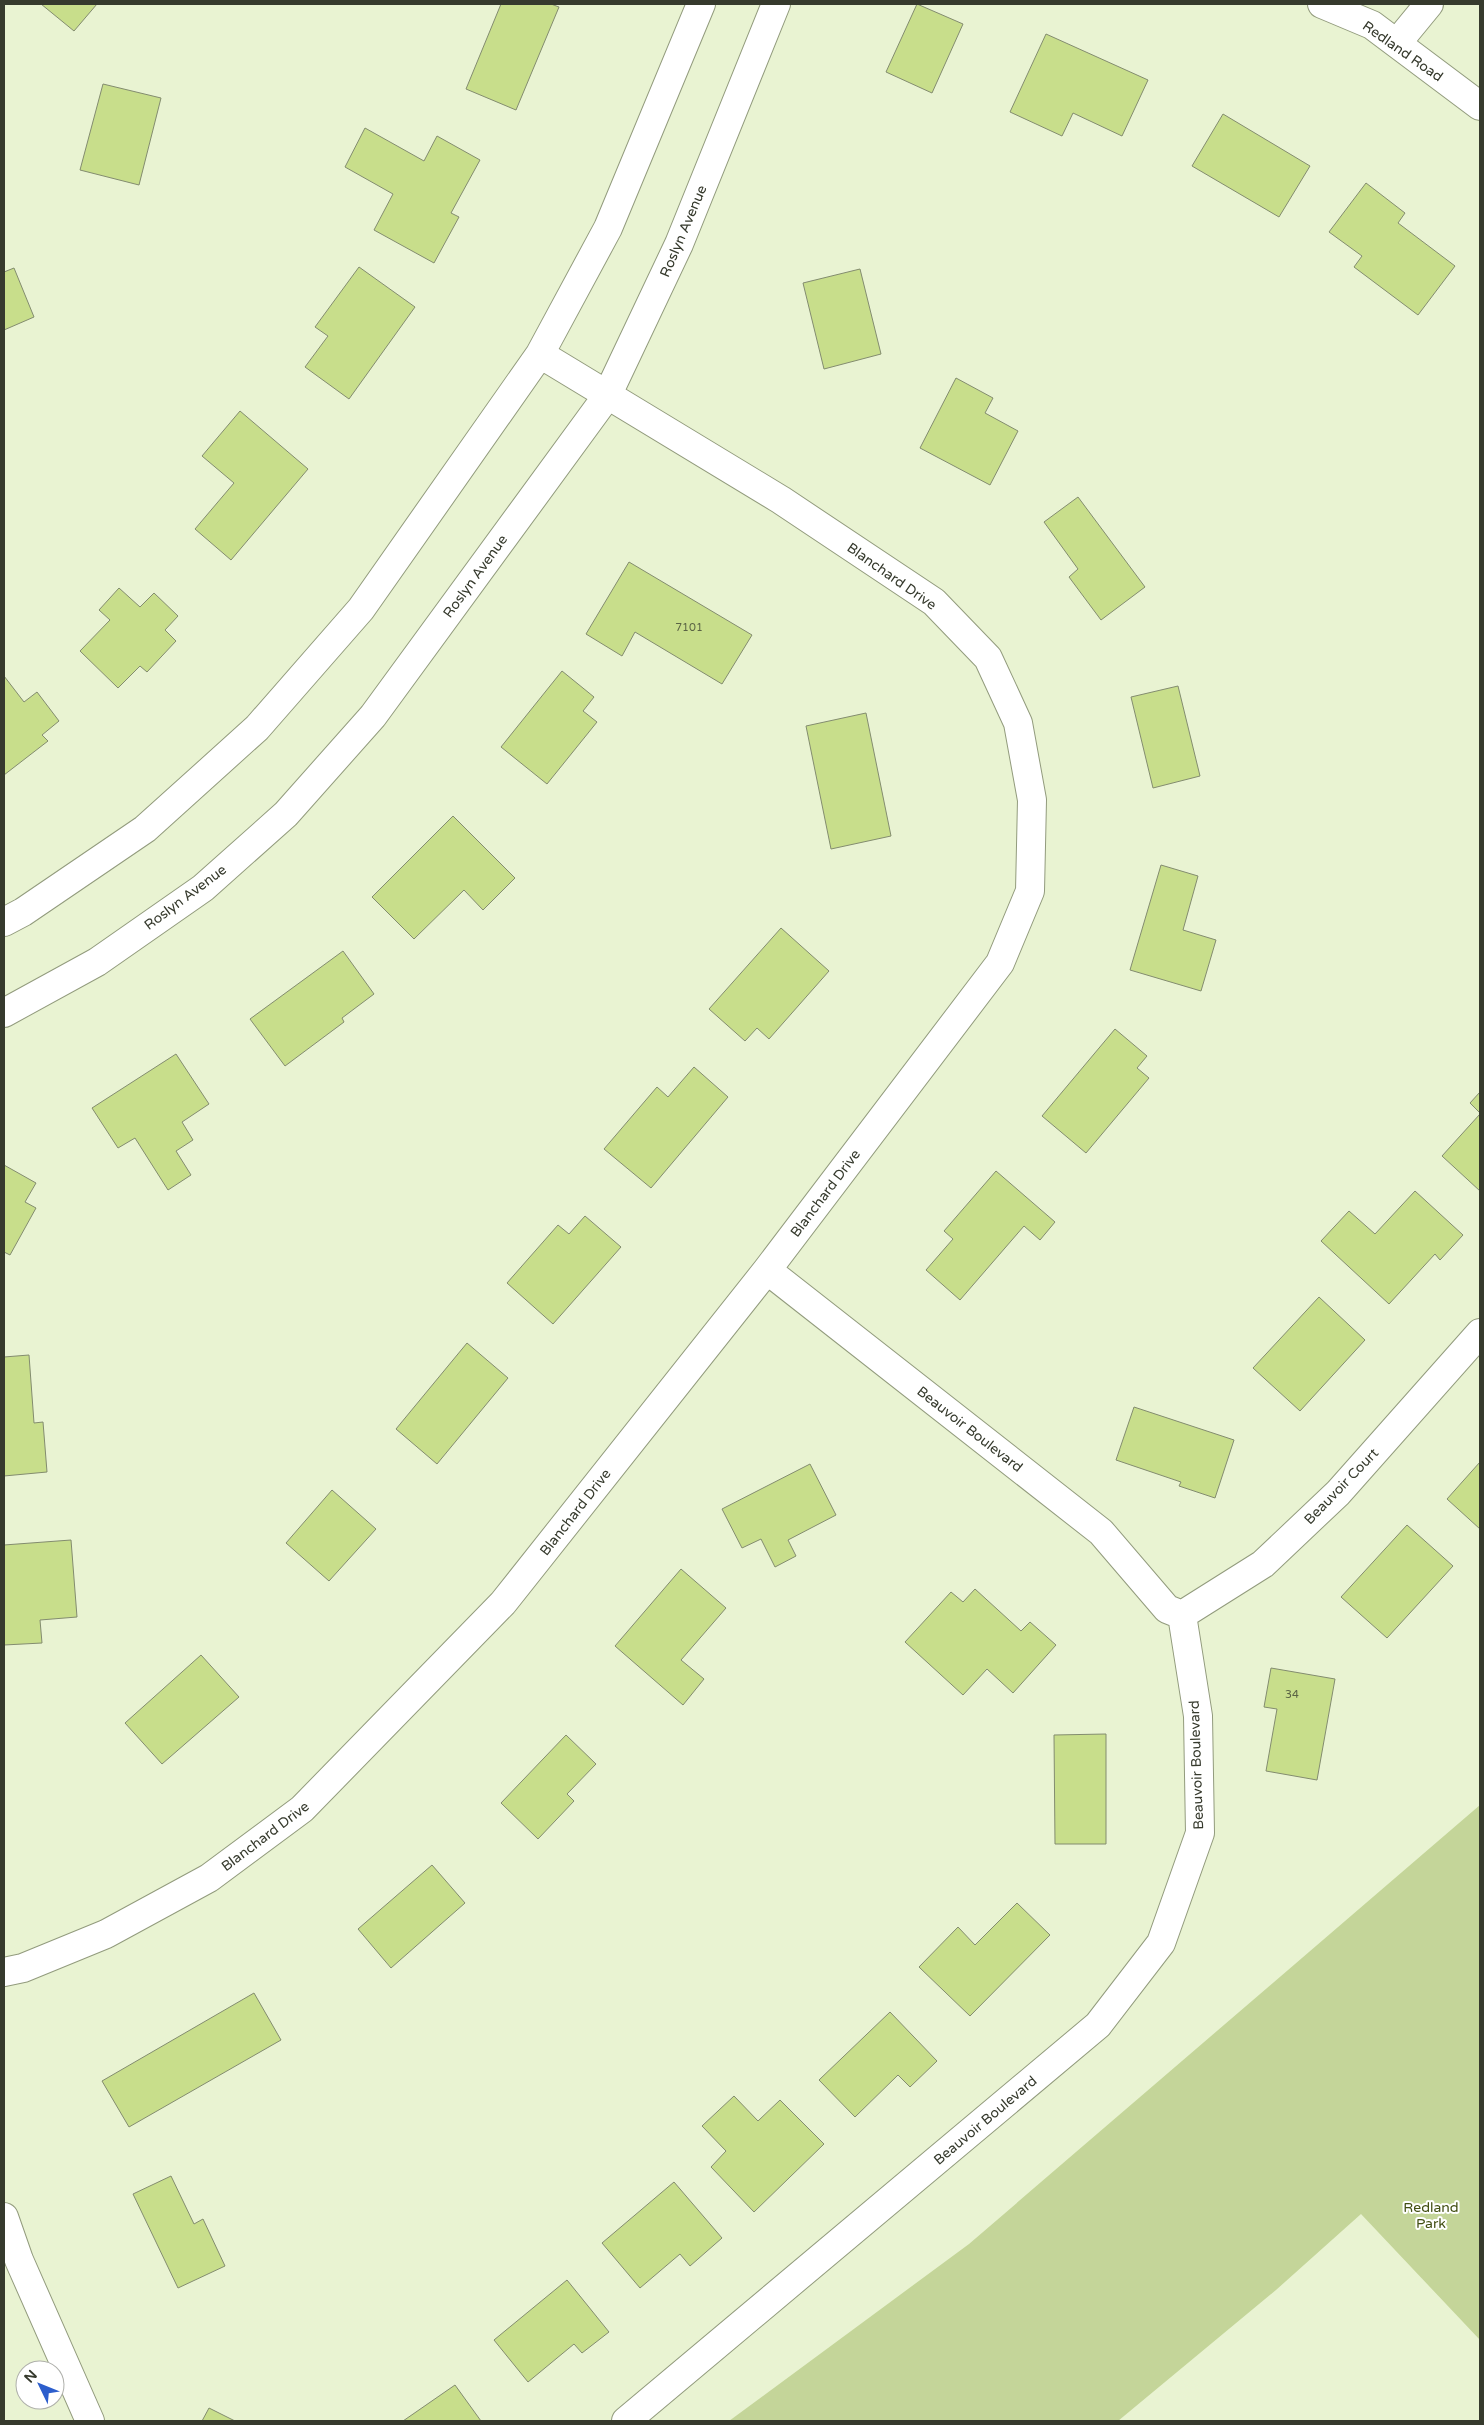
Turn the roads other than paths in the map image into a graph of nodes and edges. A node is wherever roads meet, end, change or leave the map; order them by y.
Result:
1 (701, 4) edge
2 (776, 4) edge
3 (1322, 4) edge
4 (1429, 4) edge
5 (1397, 43) junction
6 (1480, 106) edge
7 (540, 354) junction
8 (607, 396) junction
9 (4, 922) edge
10 (4, 1013) edge
11 (767, 1270) junction
12 (1480, 1333) edge
13 (1182, 1615) junction
14 (4, 1972) edge
15 (4, 2217) edge
16 (90, 2421) edge
17 (626, 2421) edge

1 - 7 street
2 - 8 street, Roslyn Avenue
3 - 5 street, Redland Road
4 - 5 street
5 - 6 street, Redland Road
7 - 8 street, Blanchard Drive
7 - 9 street
8 - 10 street, Roslyn Avenue
8 - 11 street, Blanchard Drive
11 - 13 street, Beauvoir Boulevard
11 - 14 street, Blanchard Drive
12 - 13 street, Beauvoir Court
13 - 17 street, Beauvoir Boulevard
15 - 16 street

